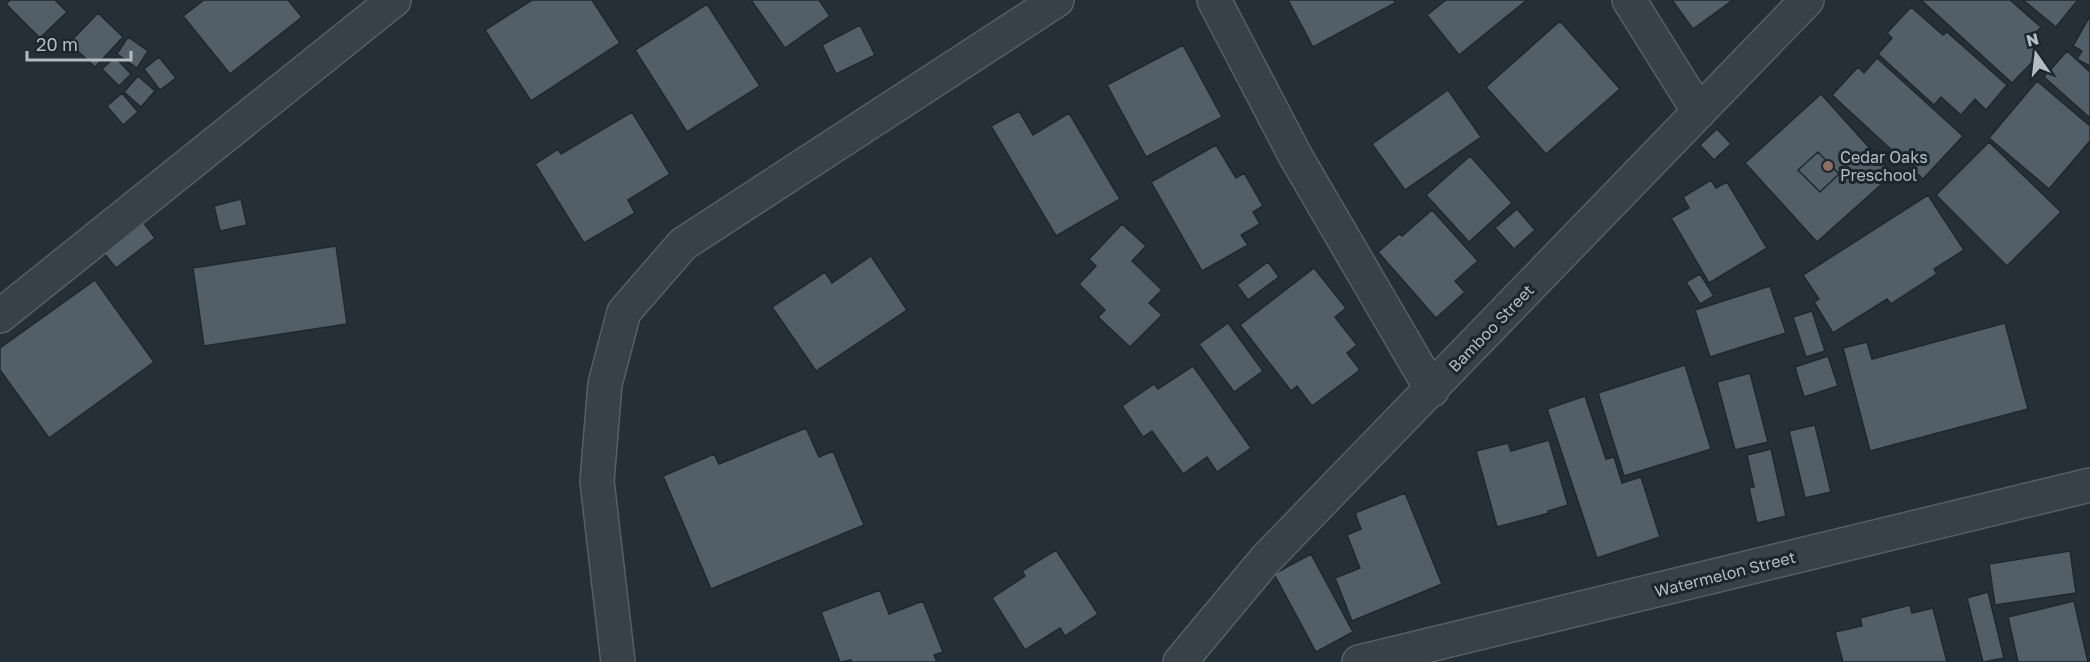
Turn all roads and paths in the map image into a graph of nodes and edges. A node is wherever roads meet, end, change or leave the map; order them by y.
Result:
1 (394, 0) edge
2 (1057, 0) edge
3 (1214, 0) edge
4 (1629, 0) edge
5 (1808, 0) edge
6 (1699, 112) junction
7 (0, 316) edge
8 (1432, 390) junction
9 (2090, 485) edge
10 (618, 662) edge
11 (1180, 662) edge
12 (1359, 662) edge

1 - 7 street
2 - 10 street
3 - 8 street
4 - 6 street
5 - 6 street, Bamboo Street
6 - 8 street, Bamboo Street
8 - 11 street, Bamboo Street
9 - 12 street, Watermelon Street

